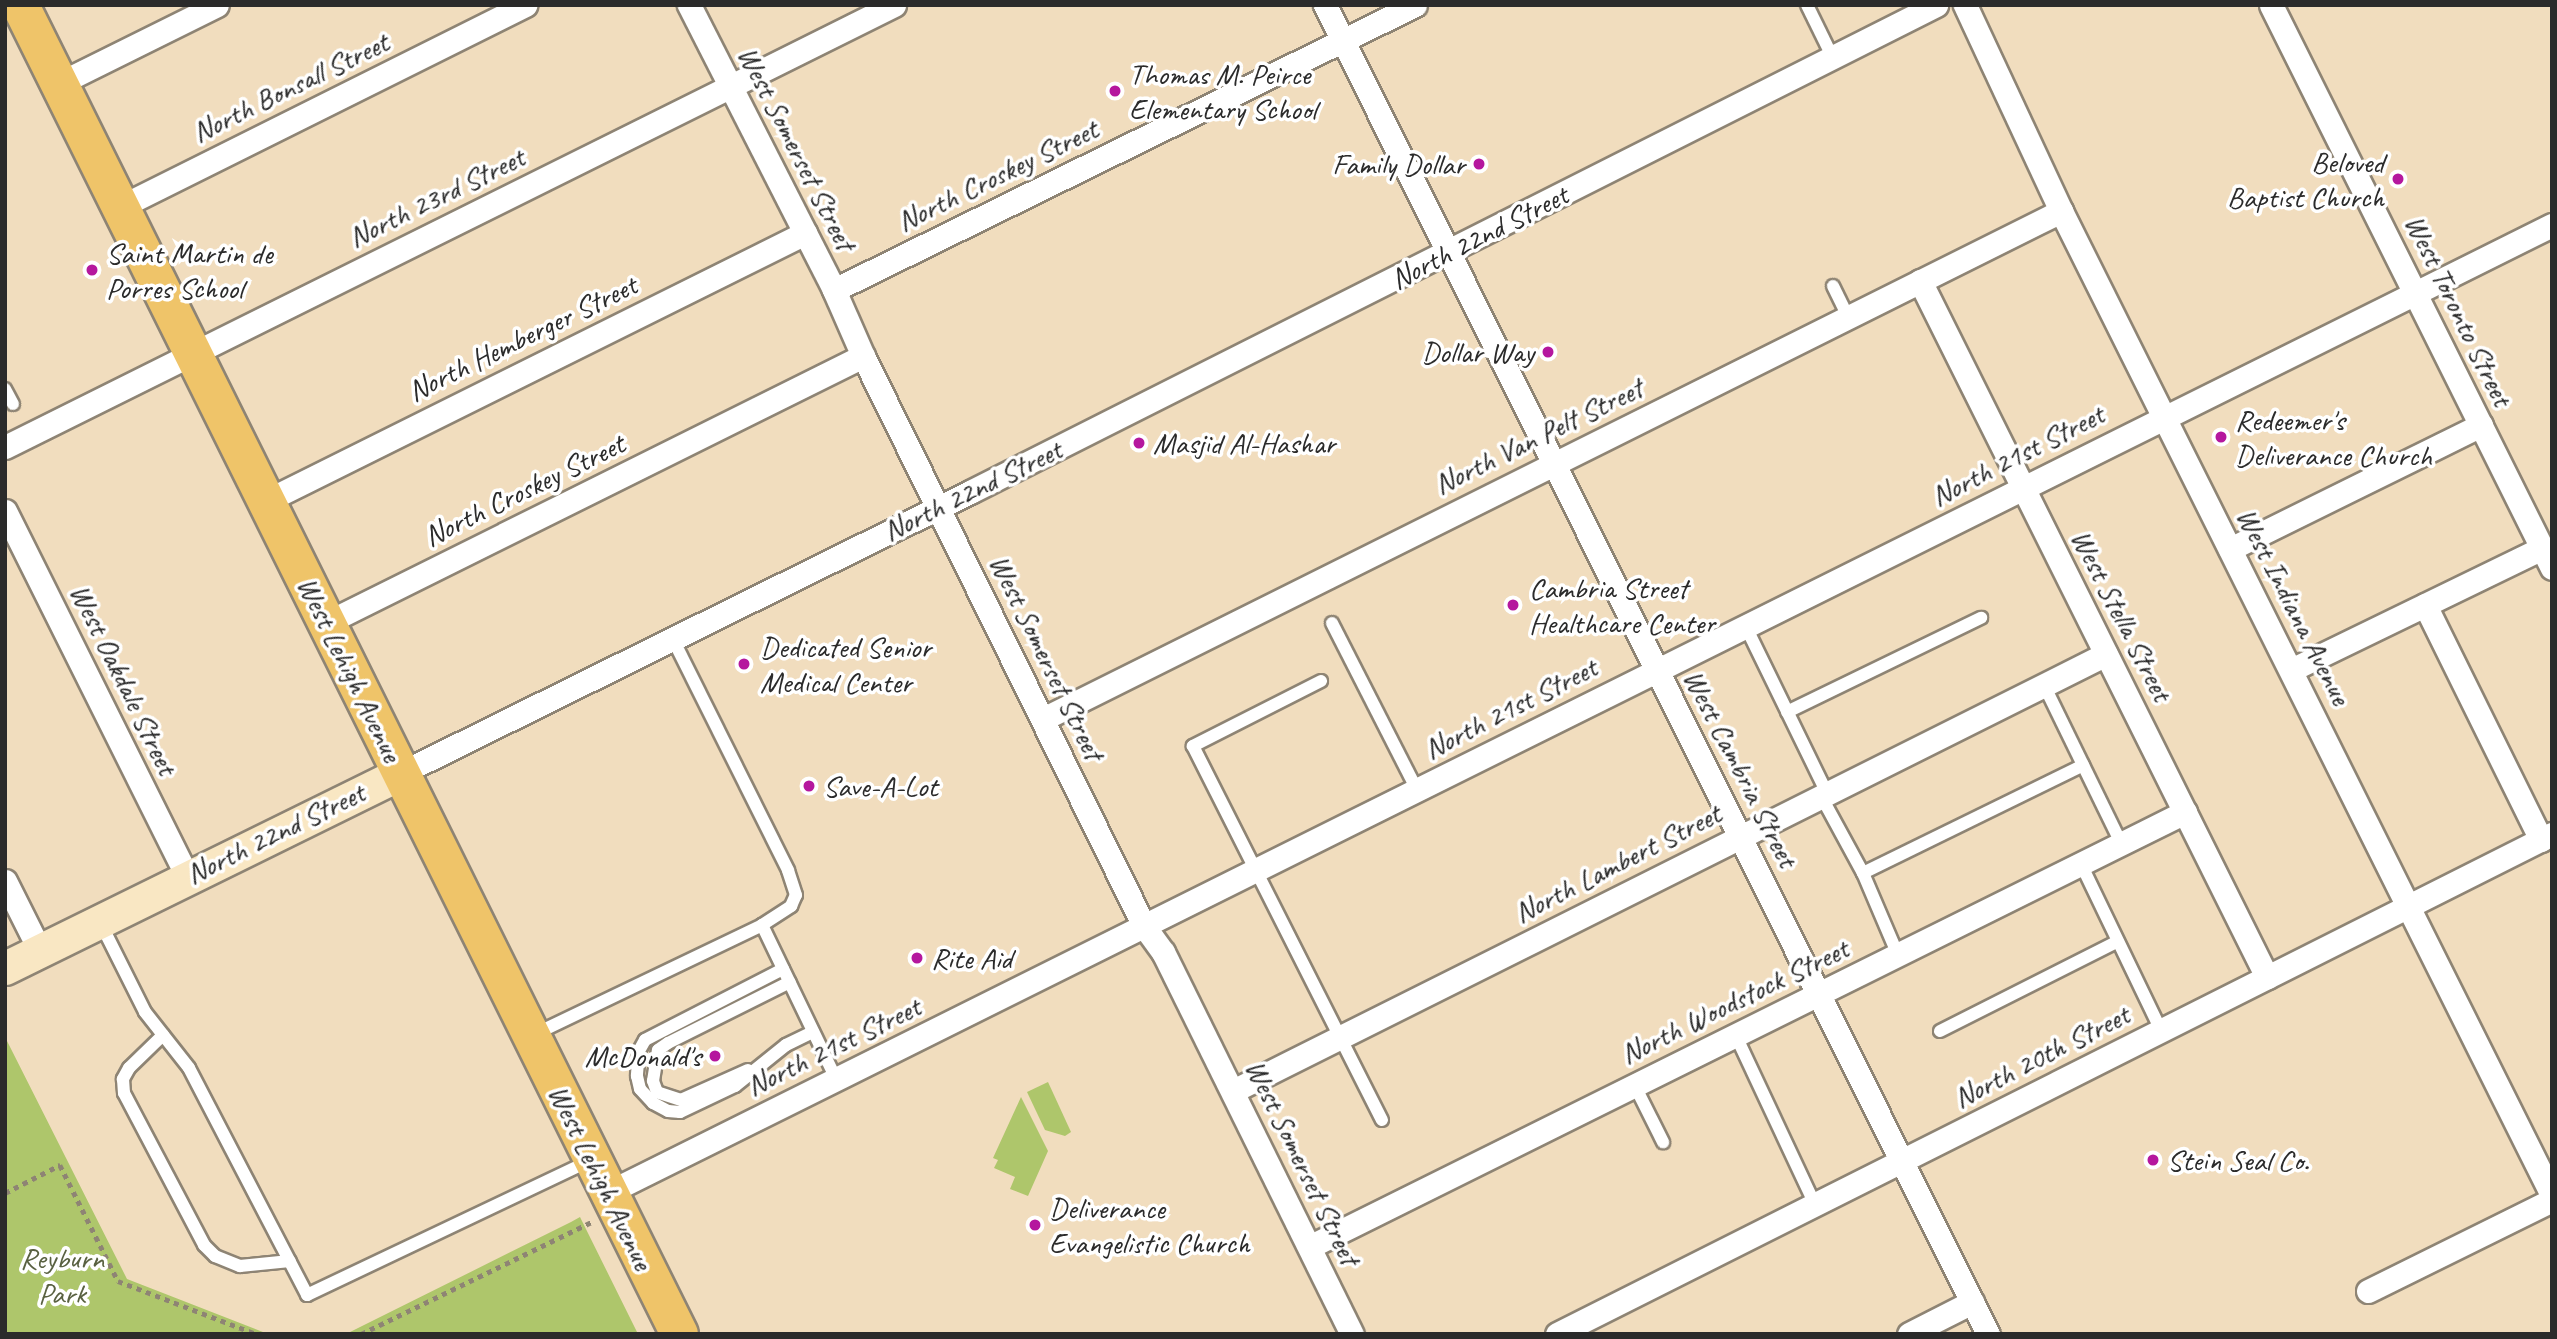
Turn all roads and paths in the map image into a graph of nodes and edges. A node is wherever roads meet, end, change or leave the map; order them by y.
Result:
1 (20, 5) edge
2 (217, 5) edge
3 (526, 5) edge
4 (689, 5) edge
5 (894, 5) edge
6 (1325, 5) edge
7 (1415, 5) edge
8 (1807, 5) edge
9 (1936, 5) edge
10 (1965, 5) edge
11 (2271, 5) edge
12 (1343, 41) junction
13 (1833, 58) junction
14 (60, 83) junction
15 (730, 88) junction
16 (120, 206) junction
17 (2062, 211) junction
18 (2552, 225) edge
19 (804, 233) junction
20 (1449, 252) junction
21 (1920, 281) junction
22 (1833, 286) dead end
23 (834, 290) junction
24 (2415, 290) junction
25 (1848, 317) junction
26 (191, 353) junction
27 (863, 356) junction
28 (5, 389) edge
29 (13, 404) dead end
30 (2164, 416) junction
31 (2481, 425) junction
32 (5, 447) edge
33 (1554, 463) junction
34 (2022, 487) junction
35 (268, 500) junction
36 (937, 508) junction
37 (5, 511) edge
38 (2230, 549) junction
39 (2547, 558) edge
40 (2425, 605) junction
41 (1981, 618) dead end
42 (326, 623) junction
43 (1332, 623) dead end
44 (1745, 625) junction
45 (673, 639) junction
46 (2106, 654) junction
47 (1657, 670) junction
48 (2291, 670) junction
49 (1321, 681) dead end
50 (2044, 685) junction
51 (1787, 712) junction
52 (1043, 719) junction
53 (2083, 765) junction
54 (401, 773) junction
55 (1417, 790) junction
56 (1824, 795) junction
57 (2185, 811) junction
58 (1740, 836) junction
59 (2546, 837) edge
60 (2121, 843) junction
61 (2081, 864) junction
62 (1256, 870) junction
63 (1863, 873) junction
64 (187, 876) junction
65 (5, 881) edge
66 (2408, 906) junction
67 (99, 920) junction
68 (762, 925) junction
69 (1143, 926) junction
70 (2118, 941) junction
71 (40, 951) junction
72 (1898, 955) junction
73 (5, 968) edge
74 (783, 969) junction
75 (2267, 977) junction
76 (790, 982) junction
77 (1819, 995) junction
78 (2161, 1030) junction
79 (1940, 1031) dead end
80 (813, 1032) junction
81 (163, 1035) junction
82 (531, 1036) junction
83 (1736, 1036) junction
84 (1340, 1037) junction
85 (756, 1067) junction
86 (836, 1079) junction
87 (1635, 1086) junction
88 (1233, 1091) junction
89 (1382, 1120) dead end
90 (1663, 1142) dead end
91 (592, 1159) junction
92 (1902, 1161) junction
93 (5, 1193) edge
94 (2552, 1197) edge
95 (613, 1201) junction
96 (1815, 1205) junction
97 (1311, 1246) junction
98 (290, 1261) junction
99 (2368, 1292) dead end
100 (1972, 1302) junction
101 (256, 1334) edge
102 (361, 1334) edge
103 (679, 1334) edge
104 (1352, 1334) edge
105 (1557, 1334) edge
106 (1909, 1334) edge
107 (1988, 1334) edge

1 - 14 main road, West Lehigh Avenue
2 - 14 street
3 - 16 street, North Bonsall Street
4 - 15 street, West Somerset Street
5 - 15 street, North 23rd Street
6 - 12 street, West Cambria Street
7 - 12 street, North Croskey Street
8 - 13 lane
9 - 13 street, North 22nd Street
10 - 17 street, West Indiana Avenue
11 - 24 street, West Toronto Street
12 - 20 street, West Cambria Street
12 - 23 street, North Croskey Street
13 - 20 street, North 22nd Street
14 - 16 main road, West Lehigh Avenue
15 - 19 street, West Somerset Street
15 - 26 street, North 23rd Street
16 - 26 main road, West Lehigh Avenue
17 - 21 street, North Van Pelt Street
17 - 30 street, West Indiana Avenue
18 - 24 street, North 21st Street
19 - 23 street, West Somerset Street
19 - 35 street, North Hemberger Street
20 - 33 street, West Cambria Street
20 - 36 street, North 22nd Street
21 - 25 street, North Van Pelt Street
21 - 34 street, West Stella Street
22 - 25 lane
23 - 27 street, West Somerset Street
24 - 30 street, North 21st Street
24 - 31 street, West Toronto Street
25 - 33 street, North Van Pelt Street
26 - 32 street, North 23rd Street
26 - 35 main road, West Lehigh Avenue
27 - 36 street, West Somerset Street
27 - 42 street, North Croskey Street
28 - 29 lane
30 - 34 street, North 21st Street
30 - 38 street, West Indiana Avenue
31 - 38 street
31 - 39 street, West Toronto Street
33 - 47 street, West Cambria Street
33 - 52 street, North Van Pelt Street
34 - 44 street, North 21st Street
34 - 46 street, West Stella Street
35 - 42 main road, West Lehigh Avenue
36 - 45 street, North 22nd Street
36 - 52 street, West Somerset Street
37 - 64 street, West Oakdale Street
38 - 48 street, West Indiana Avenue
39 - 40 street
40 - 48 street
40 - 59 street
41 - 51 lane
42 - 54 main road, West Lehigh Avenue
43 - 55 lane
44 - 47 street, North 21st Street
44 - 51 lane
45 - 54 street, North 22nd Street
45 - 68 lane
46 - 50 street, North Lambert Street
46 - 57 street, West Stella Street
47 - 55 street, North 21st Street
47 - 58 street, West Cambria Street
48 - 66 street, West Indiana Avenue
49 - 62 lane
50 - 53 lane
50 - 56 street, North Lambert Street
51 - 56 lane
52 - 69 street, West Somerset Street
53 - 60 lane
53 - 63 lane
54 - 64 main road, North 22nd Street
54 - 82 main road, West Lehigh Avenue
55 - 62 street, North 21st Street
56 - 58 street, North Lambert Street
56 - 63 lane
57 - 60 street, North Woodstock Street
57 - 75 street, West Stella Street
58 - 77 street, West Cambria Street
58 - 84 street, North Lambert Street
59 - 66 street, North 20th Street
60 - 61 street, North Woodstock Street
61 - 70 lane
61 - 72 street, North Woodstock Street
62 - 69 street, North 21st Street
62 - 84 lane
63 - 72 lane
64 - 67 main road, North 22nd Street
65 - 71 street
66 - 75 street, North 20th Street
66 - 94 street, West Indiana Avenue
67 - 71 main road, North 22nd Street
67 - 81 lane
68 - 74 lane
68 - 82 lane
69 - 86 street, North 21st Street
69 - 88 street, West Somerset Street
70 - 78 lane
70 - 79 lane
71 - 73 main road, North 22nd Street
72 - 77 street, North Woodstock Street
74 - 76 lane
74 - 85 lane
75 - 78 street, North 20th Street
76 - 80 lane
76 - 85 lane
77 - 83 street, North Woodstock Street
77 - 92 street, West Cambria Street
78 - 92 street, North 20th Street
80 - 85 lane
80 - 86 lane
81 - 98 lane
81 - 98 lane
82 - 91 main road, West Lehigh Avenue
83 - 87 street, North Woodstock Street
83 - 96 lane
84 - 88 street, North Lambert Street
84 - 89 lane
86 - 95 street, North 21st Street
87 - 90 lane
87 - 97 street, North Woodstock Street
88 - 97 street, West Somerset Street
91 - 95 main road, West Lehigh Avenue
91 - 98 lane
92 - 96 street, North 20th Street
92 - 100 street, West Cambria Street
93 - 101 path
94 - 99 street
95 - 102 path
95 - 103 main road, West Lehigh Avenue
96 - 105 street, North 20th Street
97 - 104 street, West Somerset Street
100 - 106 street
100 - 107 street, West Cambria Street

